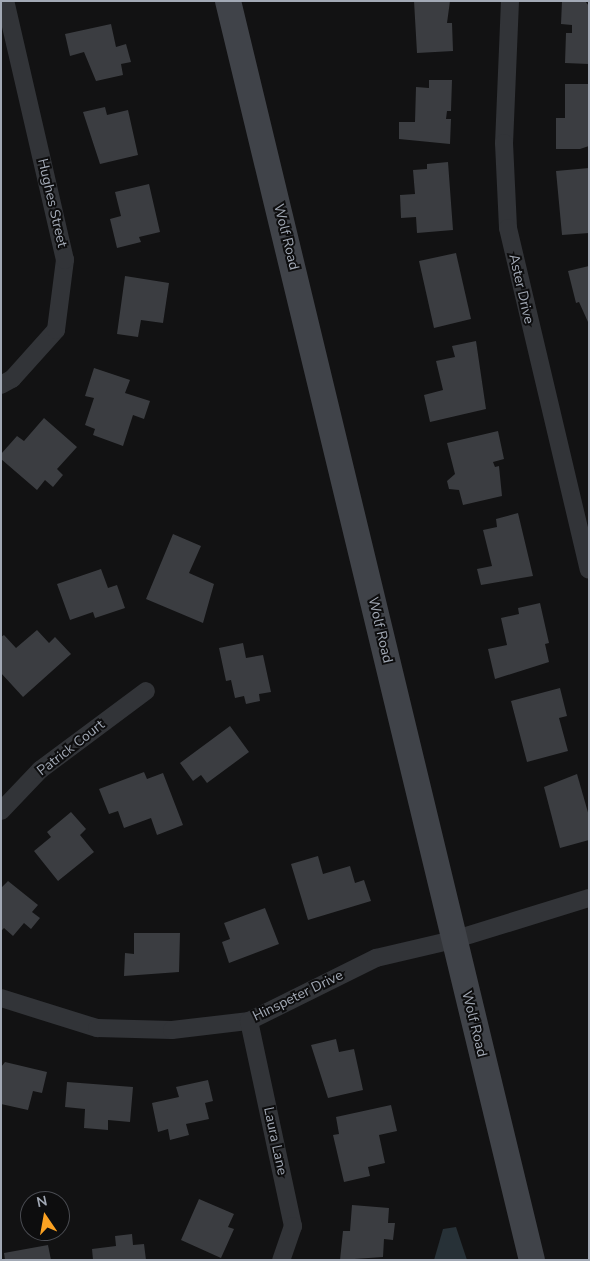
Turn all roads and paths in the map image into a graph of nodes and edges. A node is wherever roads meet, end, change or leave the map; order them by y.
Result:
1 (5, 1) edge
2 (228, 1) edge
3 (510, 1) edge
4 (1, 385) edge
5 (589, 570) edge
6 (146, 691) dead end
7 (1, 811) edge
8 (589, 898) edge
9 (453, 940) junction
10 (1, 998) edge
11 (248, 1021) junction
12 (281, 1260) edge
13 (532, 1260) edge

1 - 4 street, Hughes Street
2 - 9 main road, Wolf Road
3 - 5 street, Aster Drive
6 - 7 street, Patrick Court
8 - 9 street, Hinspeter Drive
9 - 11 street, Hinspeter Drive
9 - 13 main road, Wolf Road
10 - 11 street, Hinspeter Drive
11 - 12 street, Laura Lane

